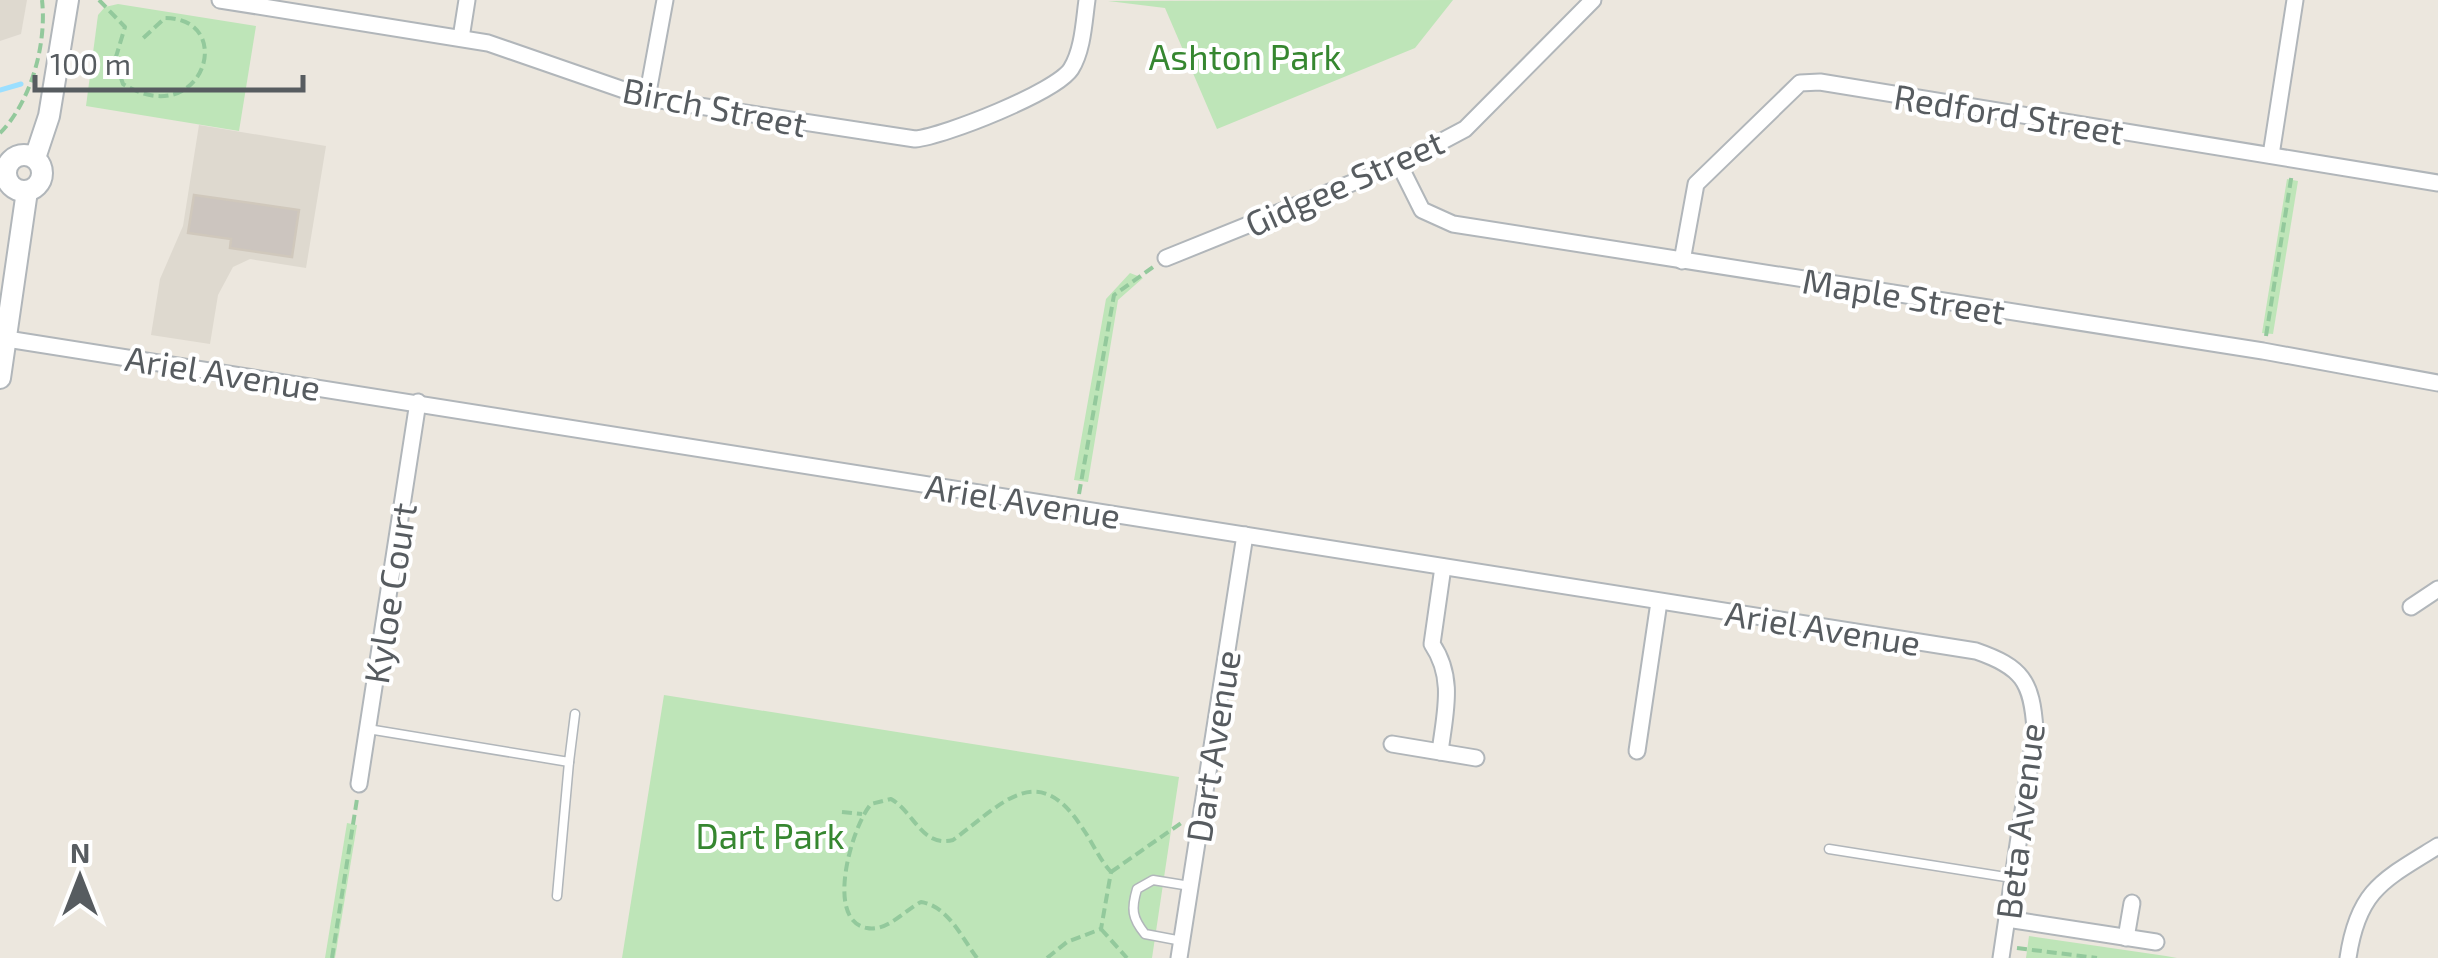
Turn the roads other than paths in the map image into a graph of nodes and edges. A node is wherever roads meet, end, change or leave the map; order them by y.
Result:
1 (68, 0) edge
2 (220, 0) edge
3 (467, 0) edge
4 (665, 0) edge
5 (1087, 0) edge
6 (1592, 0) edge
7 (2295, 0) edge
8 (273, 4) edge
9 (461, 38) junction
10 (647, 98) junction
11 (2271, 156) junction
12 (35, 158) junction
13 (1399, 164) junction
14 (3, 174) edge
15 (2438, 184) edge
16 (26, 191) junction
17 (1166, 258) road end
18 (1682, 261) junction
19 (6, 339) junction
20 (0, 378) edge
21 (2438, 384) edge
22 (418, 402) junction
23 (1245, 535) junction
24 (1443, 567) junction
25 (2438, 589) edge
26 (1659, 602) junction
27 (2411, 606) dead end
28 (2028, 684) joint
29 (575, 714) dead end
30 (368, 729) junction
31 (1392, 744) dead end
32 (1637, 751) dead end
33 (1440, 752) junction
34 (1476, 758) dead end
35 (569, 762) junction
36 (359, 784) road end
37 (2438, 846) edge
38 (1829, 849) dead end
39 (2013, 878) junction
40 (1190, 886) junction
41 (557, 896) dead end
42 (2132, 903) dead end
43 (2006, 919) junction
44 (2126, 938) junction
45 (1182, 941) junction
46 (2156, 942) dead end
47 (2002, 952) edge
48 (1179, 958) edge
49 (2348, 958) edge

1 - 12 street
2 - 8 street, Birch Street
3 - 9 street
4 - 10 street
5 - 10 street, Birch Street
6 - 13 street, Gidgee Street
7 - 11 street
8 - 9 street, Birch Street
9 - 10 street, Birch Street
11 - 15 street, Redford Street
11 - 18 street, Redford Street
12 - 14 street
12 - 16 street
13 - 17 street, Gidgee Street
13 - 18 street, Maple Street
14 - 16 street
16 - 19 street
18 - 21 street, Maple Street
19 - 20 street
19 - 22 street, Ariel Avenue
22 - 23 street, Ariel Avenue
22 - 30 street, Kyloe Court
23 - 24 street, Ariel Avenue
23 - 40 street, Dart Avenue
24 - 26 street, Ariel Avenue
24 - 33 street
25 - 27 street
26 - 28 street, Ariel Avenue
26 - 32 street
28 - 39 street, Beta Avenue
29 - 35 lane
30 - 35 lane
30 - 36 street, Kyloe Court
31 - 33 street
33 - 34 street
35 - 41 lane
37 - 49 street
38 - 39 lane
39 - 43 street, Beta Avenue
40 - 45 street, Dart Avenue
40 - 45 lane
42 - 44 street
43 - 44 street
43 - 47 street, Beta Avenue
44 - 46 street
45 - 48 street, Dart Avenue

